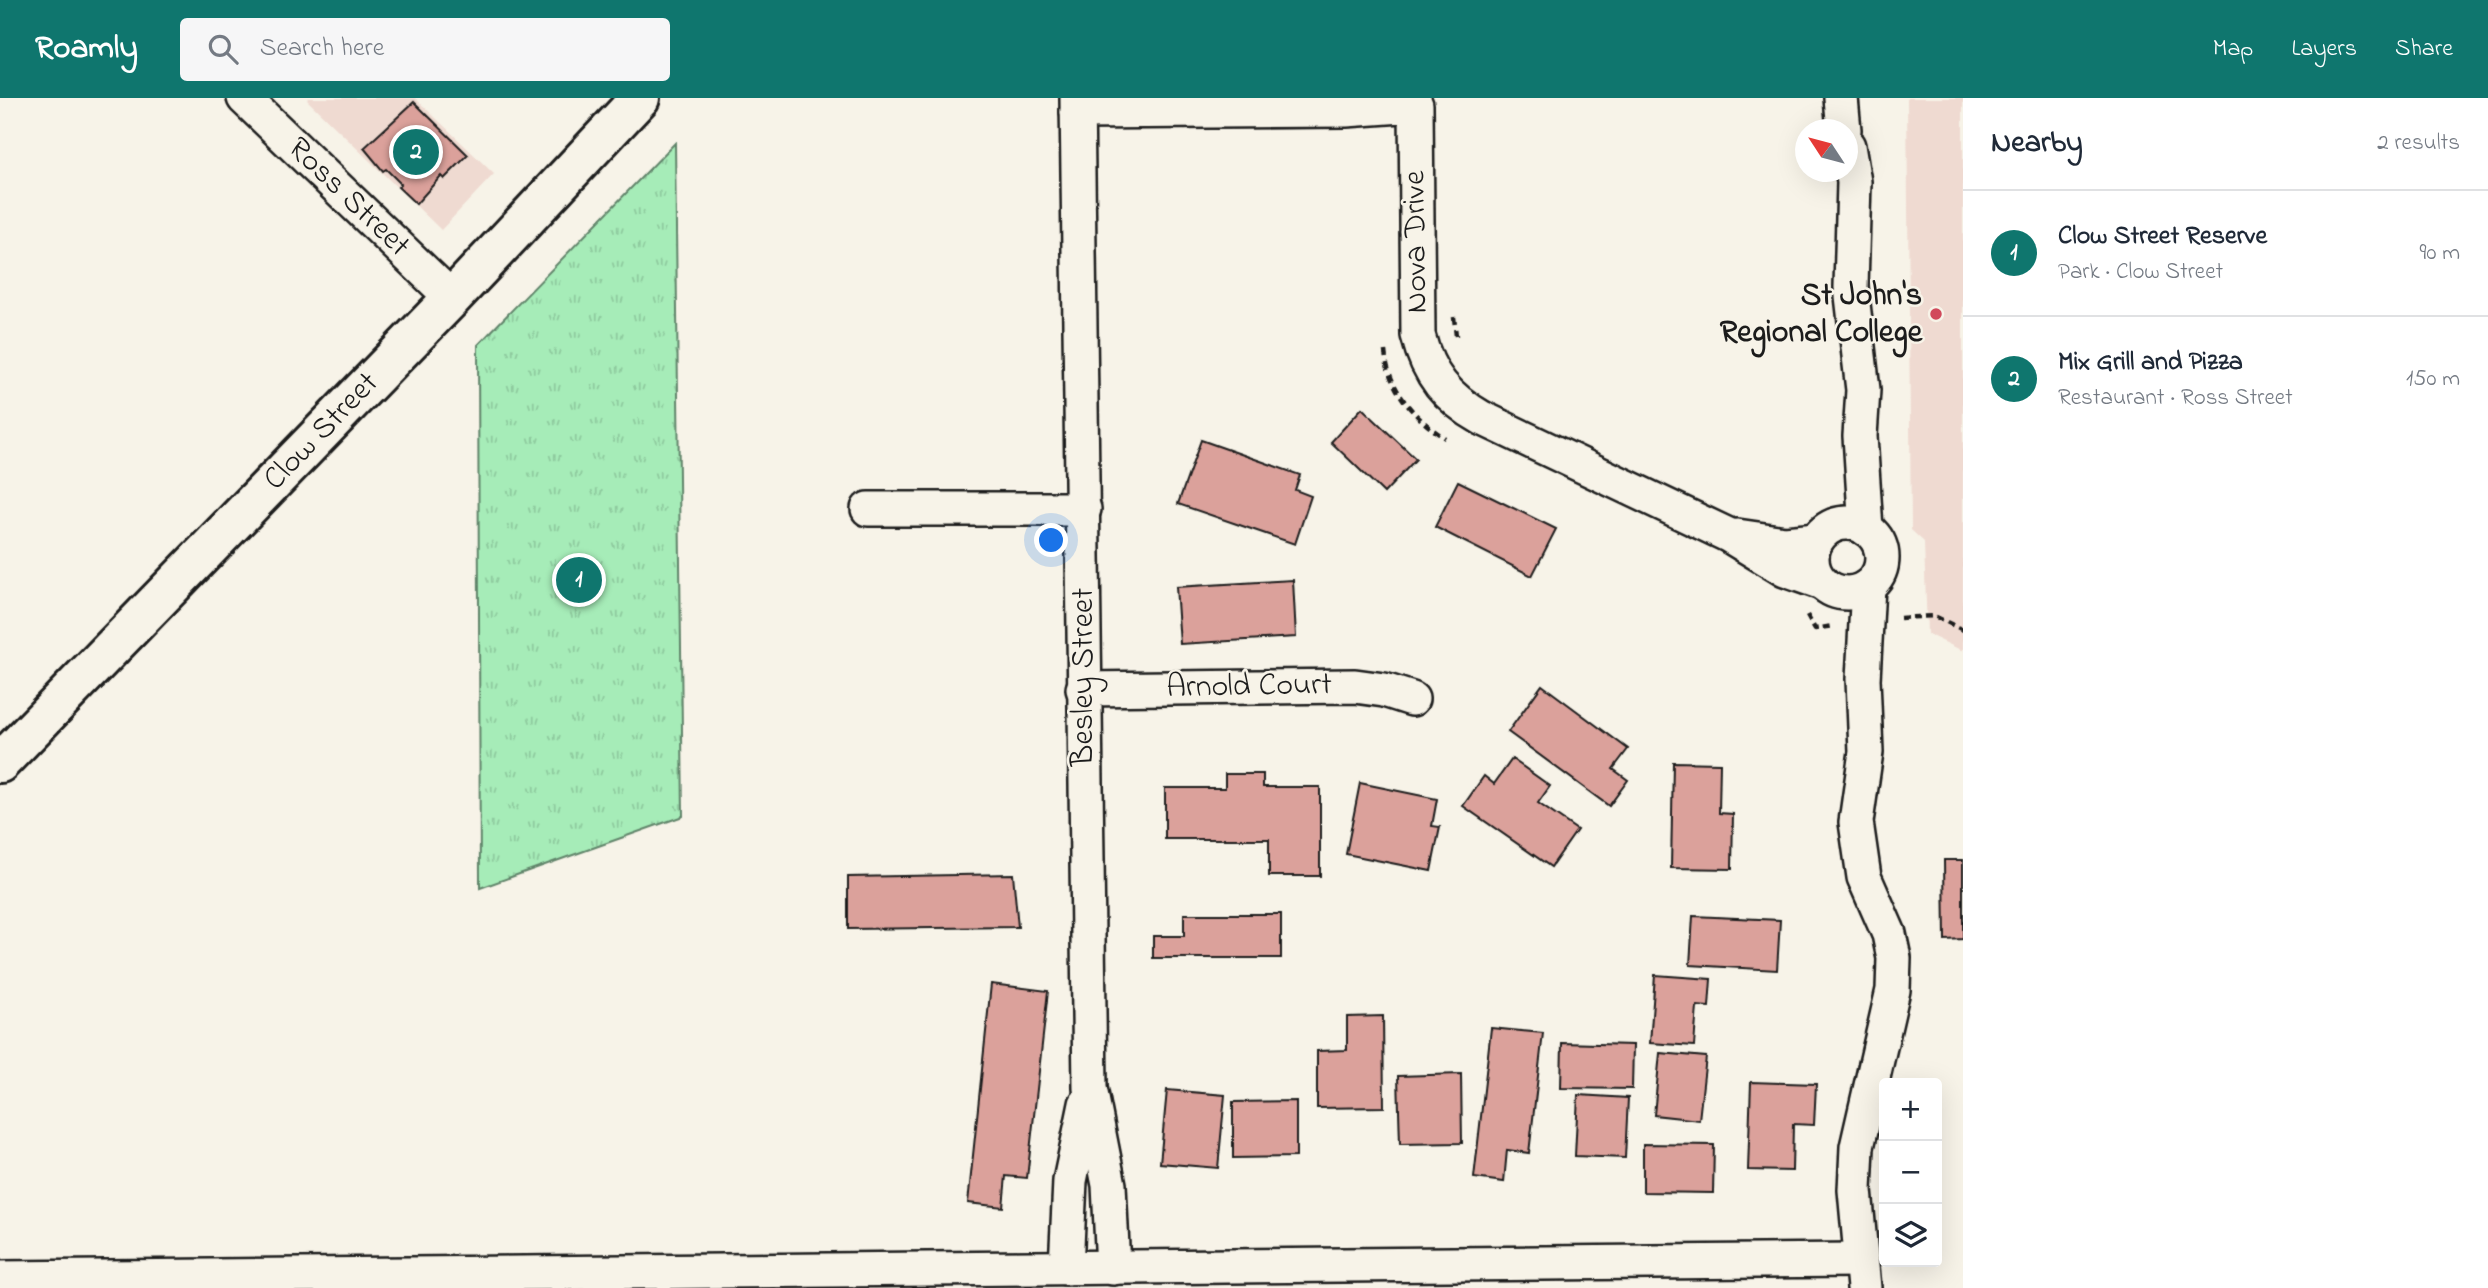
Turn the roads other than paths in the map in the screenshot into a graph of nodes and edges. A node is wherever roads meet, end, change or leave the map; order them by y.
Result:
1 (244, 98) edge
2 (640, 98) edge
3 (1841, 98) edge
4 (1416, 102) edge
5 (1077, 105) edge
6 (1843, 119) edge
7 (1853, 182) edge
8 (452, 298) junction
9 (1860, 436) junction
10 (868, 509) dead end
11 (1084, 509) junction
12 (1866, 529) junction
13 (1728, 535) junction
14 (1822, 535) junction
15 (1824, 585) junction
16 (1868, 586) junction
17 (1863, 679) junction
18 (1083, 689) junction
19 (1412, 699) dead end
20 (0, 763) edge
21 (1090, 1088) junction
22 (1066, 1268) junction
23 (1113, 1268) junction
24 (1861, 1274) edge
25 (0, 1279) edge

1 - 8 street, Ross Street
2 - 8 main road, Clow Street
3 - 6 street
4 - 5 street, Nova Drive
4 - 13 street, Nova Drive
5 - 11 street, Besley Street
7 - 9 street
8 - 20 main road, Clow Street
9 - 12 street
9 - 14 street
10 - 11 street
11 - 18 street, Besley Street
12 - 14 street
12 - 16 street
13 - 14 street, Nova Drive
13 - 15 street, Nova Drive
14 - 15 street
15 - 16 street
15 - 17 street
16 - 17 street
17 - 24 street
18 - 19 street, Arnold Court
18 - 21 street, Besley Street
21 - 22 street, Besley Street
21 - 23 street, Besley Street
22 - 23 street
22 - 25 street
23 - 24 street

